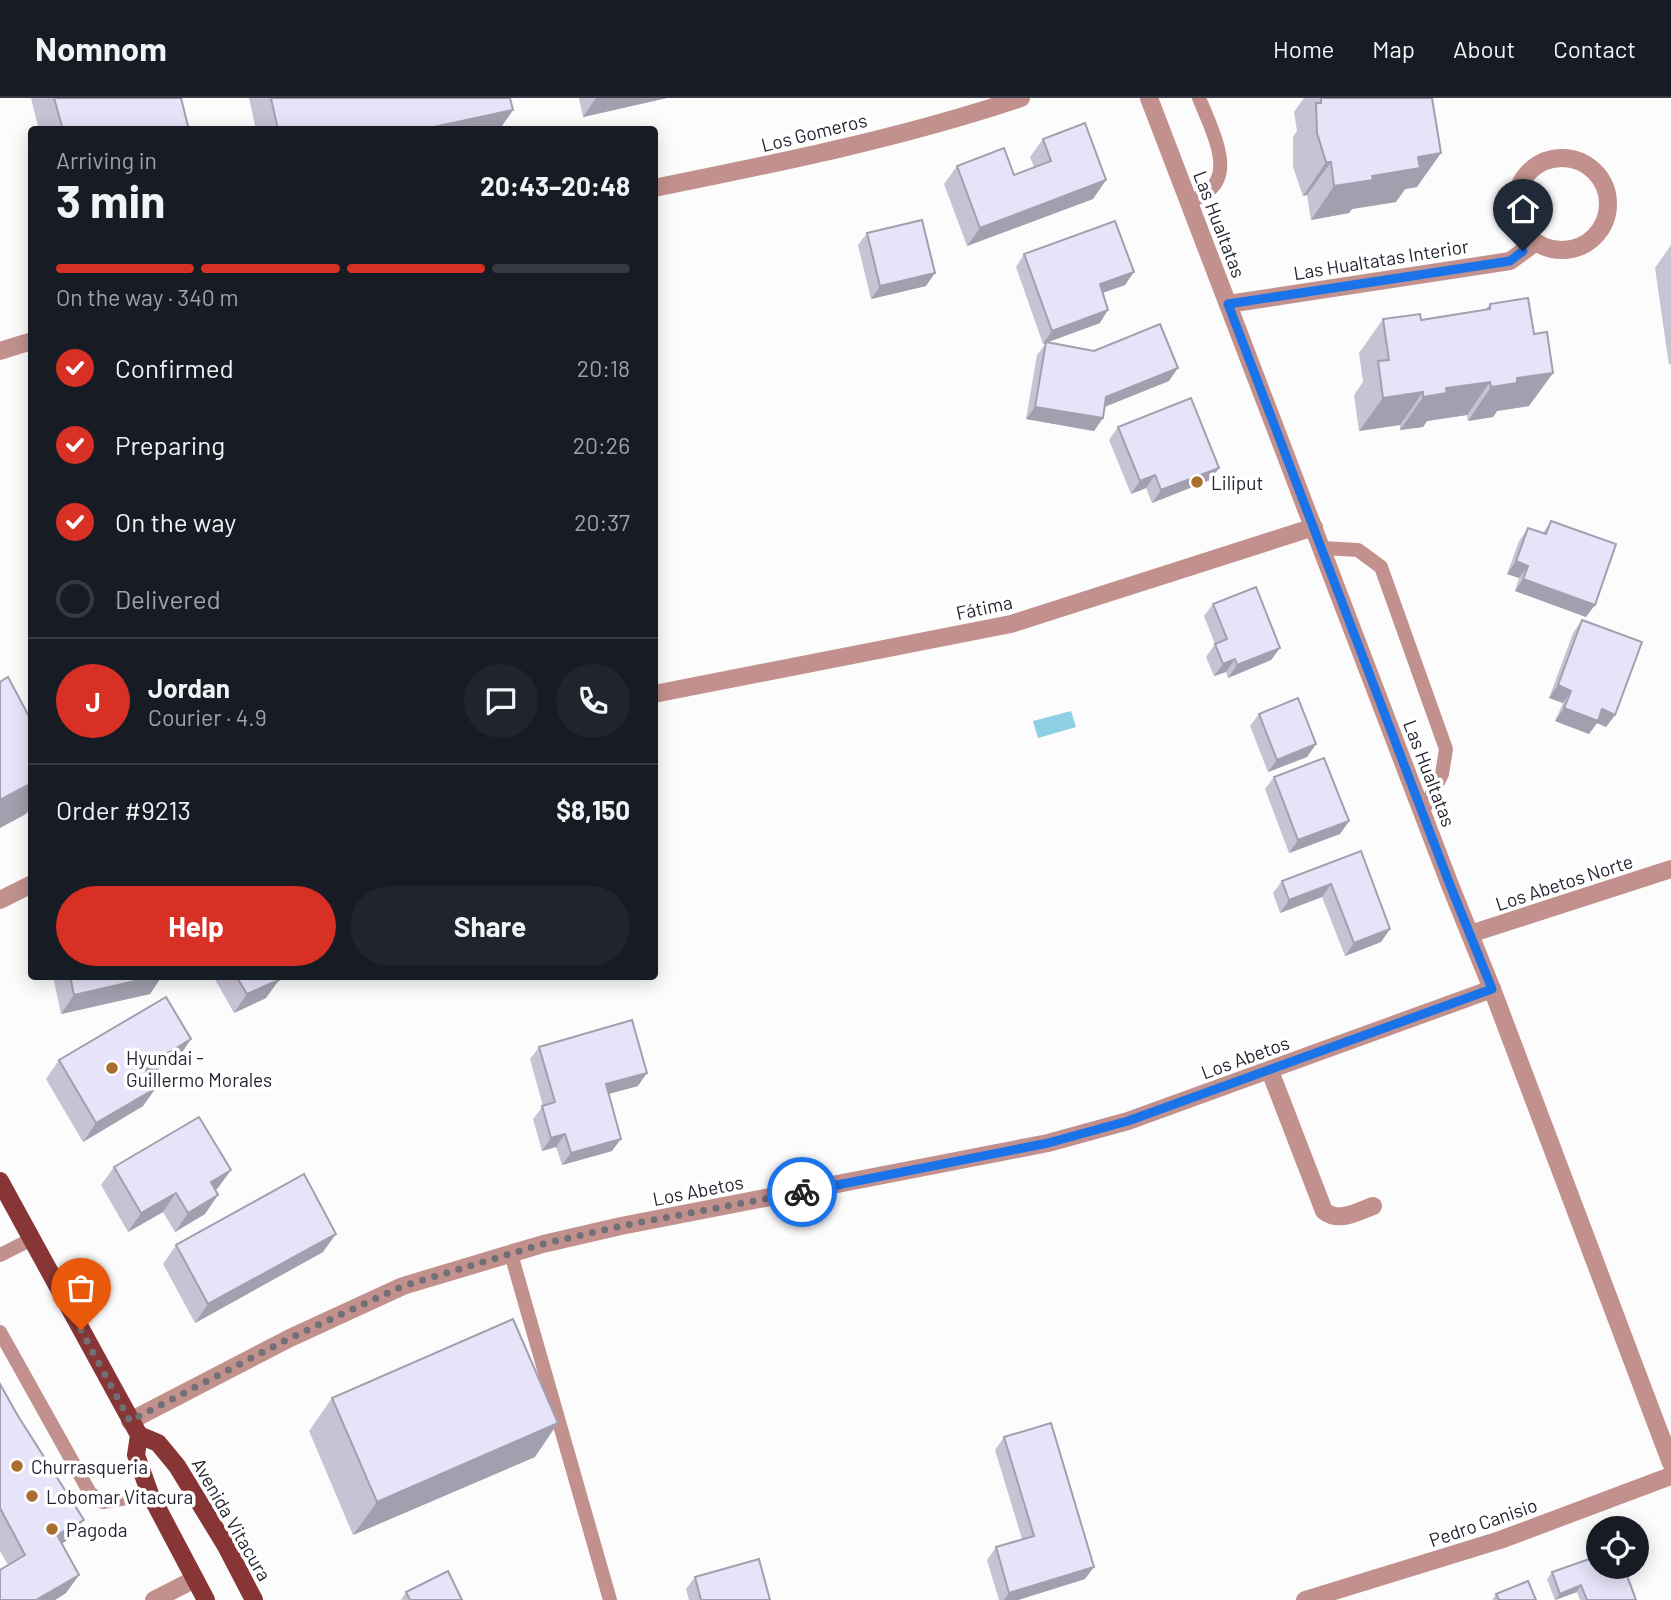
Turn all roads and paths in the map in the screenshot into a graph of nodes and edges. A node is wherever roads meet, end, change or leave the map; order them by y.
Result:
1 (1021, 98) edge
2 (1149, 98) edge
3 (1199, 98) edge
4 (658, 187) edge
5 (1189, 203) junction
6 (1536, 242) junction
7 (1228, 304) junction
8 (28, 342) edge
9 (0, 351) edge
10 (1314, 527) junction
11 (1322, 548) junction
12 (658, 693) edge
13 (1422, 813) junction
14 (1671, 869) edge
15 (28, 886) edge
16 (0, 900) edge
17 (1471, 934) junction
18 (1492, 989) junction
19 (1270, 1071) junction
20 (0, 1181) edge
21 (1373, 1206) dead end
22 (32, 1239) junction
23 (511, 1254) junction
24 (0, 1255) edge
25 (0, 1332) edge
26 (135, 1428) junction
27 (1671, 1463) edge
28 (1671, 1476) edge
29 (150, 1494) junction
30 (195, 1579) junction
31 (154, 1600) edge
32 (206, 1600) edge
33 (254, 1600) edge
34 (610, 1600) edge
35 (1305, 1600) edge

1 - 4 street, Los Gomeros
2 - 5 street, Las Hualtatas
3 - 5 lane
5 - 7 street, Las Hualtatas
6 - 6 street
6 - 7 street, Las Hualtatas Interior
7 - 10 street, Las Hualtatas
8 - 9 street
10 - 11 street, Las Hualtatas
10 - 12 street, Fátima
11 - 13 street, Las Hualtatas
11 - 13 lane
13 - 17 street, Las Hualtatas
14 - 17 street, Los Abetos Norte
15 - 16 street
17 - 18 street, Las Hualtatas
18 - 19 street, Los Abetos
18 - 27 street, Las Hualtatas
19 - 21 street
19 - 23 street, Los Abetos
20 - 22 main road, Avenida Vitacura
22 - 24 lane
22 - 26 main road, Avenida Vitacura
23 - 26 street, Los Abetos
23 - 34 lane
25 - 29 lane
26 - 29 main road, Avenida Vitacura
26 - 33 main road, Avenida Vitacura
28 - 35 street, Pedro Canisio
29 - 30 main road, Avenida Vitacura
30 - 31 street
30 - 32 main road, Avenida Vitacura

